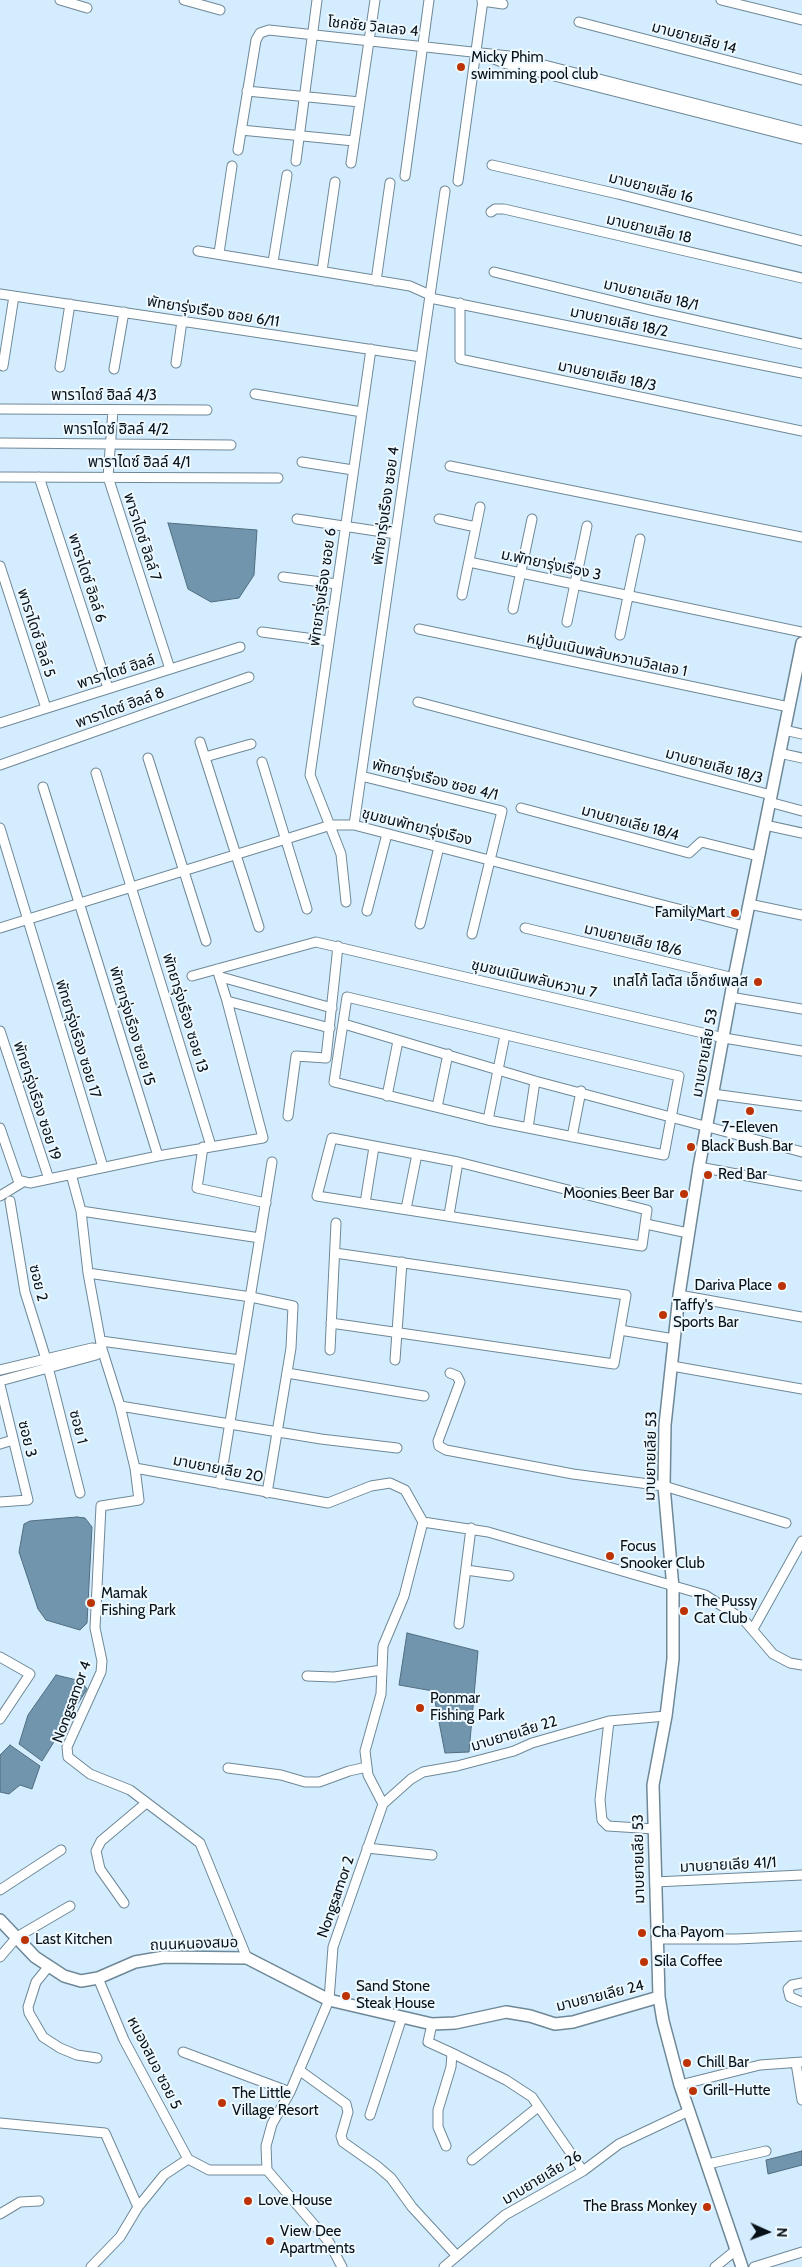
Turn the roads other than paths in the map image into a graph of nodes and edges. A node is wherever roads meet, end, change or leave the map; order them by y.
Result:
1 (60, 0) edge
2 (184, 0) edge
3 (317, 0) edge
4 (374, 0) edge
5 (428, 0) edge
6 (721, 0) edge
7 (483, 1) edge
8 (503, 4) dead end
9 (87, 8) dead end
10 (220, 10) dead end
11 (802, 20) edge
12 (579, 22) dead end
13 (312, 34) junction
14 (369, 41) junction
15 (423, 47) junction
16 (475, 52) junction
17 (802, 80) edge
18 (247, 91) junction
19 (304, 98) junction
20 (360, 102) junction
21 (749, 122) junction
22 (241, 130) junction
23 (802, 131) edge
24 (299, 136) junction
25 (802, 139) edge
26 (354, 141) junction
27 (238, 150) dead end
28 (296, 161) dead end
29 (351, 163) dead end
30 (492, 165) dead end
31 (232, 166) dead end
32 (287, 175) dead end
33 (405, 176) dead end
34 (458, 181) dead end
35 (335, 182) dead end
36 (390, 183) dead end
37 (445, 191) dead end
38 (491, 212) dead end
39 (802, 241) edge
40 (198, 251) dead end
41 (219, 253) junction
42 (273, 262) junction
43 (322, 271) junction
44 (494, 272) dead end
45 (802, 278) edge
46 (376, 281) junction
47 (0, 294) edge
48 (14, 296) junction
49 (430, 296) junction
50 (460, 303) junction
51 (70, 304) junction
52 (124, 312) junction
53 (182, 321) junction
54 (802, 344) edge
55 (371, 349) junction
56 (422, 357) junction
57 (176, 363) dead end
58 (3, 366) dead end
59 (60, 367) dead end
60 (114, 369) dead end
61 (802, 373) edge
62 (254, 394) dead end
63 (0, 409) edge
64 (113, 410) junction
65 (207, 410) dead end
66 (362, 412) junction
67 (802, 431) edge
68 (0, 443) edge
69 (112, 444) junction
70 (231, 445) dead end
71 (302, 462) dead end
72 (450, 466) dead end
73 (353, 470) junction
74 (0, 477) edge
75 (39, 477) junction
76 (108, 477) junction
77 (278, 478) dead end
78 (480, 508) dead end
79 (439, 519) dead end
80 (532, 519) dead end
81 (297, 520) dead end
82 (346, 526) junction
83 (587, 526) dead end
84 (476, 528) junction
85 (396, 534) junction
86 (802, 537) edge
87 (640, 539) dead end
88 (469, 562) junction
89 (0, 566) edge
90 (521, 572) junction
91 (283, 577) dead end
92 (337, 584) junction
93 (575, 584) junction
94 (462, 595) dead end
95 (628, 595) junction
96 (513, 609) dead end
97 (567, 622) dead end
98 (419, 630) dead end
99 (262, 632) dead end
100 (802, 632) edge
101 (620, 635) dead end
102 (329, 641) junction
103 (802, 643) edge
104 (240, 647) dead end
105 (800, 665) edge
106 (170, 669) junction
107 (249, 677) dead end
108 (108, 688) junction
109 (797, 693) edge
110 (418, 702) dead end
111 (789, 706) junction
112 (46, 708) junction
113 (0, 723) edge
114 (784, 730) junction
115 (802, 734) edge
116 (200, 742) dead end
117 (251, 744) dead end
118 (779, 753) junction
119 (205, 757) junction
120 (148, 758) dead end
121 (802, 758) edge
122 (262, 762) dead end
123 (0, 765) edge
124 (96, 773) dead end
125 (361, 776) junction
126 (43, 787) dead end
127 (770, 798) junction
128 (521, 808) dead end
129 (802, 811) edge
130 (331, 825) junction
131 (354, 825) junction
132 (765, 825) junction
133 (0, 828) edge
134 (387, 834) junction
135 (802, 834) edge
136 (287, 839) junction
137 (439, 847) junction
138 (236, 855) junction
139 (758, 856) junction
140 (490, 860) junction
141 (184, 871) junction
142 (132, 887) junction
143 (346, 902) dead end
144 (80, 903) junction
145 (749, 904) junction
146 (307, 909) dead end
147 (367, 911) dead end
148 (802, 915) edge
149 (27, 920) junction
150 (420, 924) dead end
151 (744, 926) junction
152 (259, 927) dead end
153 (0, 928) edge
154 (525, 928) dead end
155 (472, 934) dead end
156 (206, 941) dead end
157 (338, 946) junction
158 (219, 973) junction
159 (192, 976) dead end
160 (734, 978) junction
161 (730, 997) junction
162 (227, 1001) junction
163 (332, 1008) junction
164 (802, 1009) edge
165 (344, 1024) junction
166 (330, 1028) junction
167 (0, 1031) edge
168 (505, 1035) junction
169 (724, 1038) junction
170 (398, 1041) junction
171 (802, 1051) edge
172 (448, 1054) junction
173 (498, 1069) junction
174 (535, 1081) junction
175 (580, 1091) junction
176 (713, 1094) junction
177 (387, 1096) junction
178 (802, 1106) edge
179 (437, 1107) junction
180 (288, 1116) dead end
181 (671, 1116) junction
182 (488, 1120) junction
183 (707, 1127) junction
184 (0, 1128) edge
185 (528, 1128) junction
186 (572, 1137) junction
187 (207, 1147) junction
188 (374, 1147) junction
189 (802, 1152) edge
190 (417, 1154) junction
191 (158, 1156) junction
192 (272, 1162) dead end
193 (458, 1162) junction
194 (103, 1167) junction
195 (699, 1167) junction
196 (71, 1174) junction
197 (49, 1180) junction
198 (23, 1182) junction
199 (802, 1186) edge
200 (0, 1196) edge
201 (10, 1201) dead end
202 (266, 1203) junction
203 (365, 1203) junction
204 (406, 1209) junction
205 (82, 1211) junction
206 (449, 1215) junction
207 (336, 1223) dead end
208 (646, 1224) junction
209 (688, 1233) junction
210 (260, 1238) junction
211 (335, 1253) junction
212 (402, 1262) junction
213 (88, 1273) junction
214 (679, 1295) junction
215 (251, 1297) junction
216 (802, 1317) edge
217 (331, 1323) junction
218 (620, 1330) junction
219 (398, 1332) junction
220 (674, 1338) junction
221 (102, 1345) junction
222 (330, 1350) dead end
223 (46, 1359) junction
224 (240, 1360) junction
225 (395, 1360) dead end
226 (672, 1366) junction
227 (49, 1368) junction
228 (0, 1370) edge
229 (287, 1372) junction
230 (450, 1373) dead end
231 (0, 1381) edge
232 (0, 1386) edge
233 (802, 1389) edge
234 (424, 1396) dead end
235 (120, 1406) junction
236 (230, 1423) junction
237 (278, 1431) junction
238 (13, 1440) junction
239 (0, 1444) edge
240 (397, 1448) dead end
241 (135, 1468) junction
242 (220, 1484) junction
243 (664, 1486) junction
244 (80, 1493) dead end
245 (267, 1493) junction
246 (0, 1502) edge
247 (423, 1522) junction
248 (786, 1523) dead end
249 (471, 1528) junction
250 (801, 1543) edge
251 (466, 1570) junction
252 (510, 1576) dead end
253 (673, 1588) junction
254 (459, 1624) dead end
255 (753, 1629) junction
256 (0, 1657) edge
257 (802, 1665) edge
258 (382, 1670) junction
259 (307, 1676) dead end
260 (666, 1716) junction
261 (0, 1719) edge
262 (609, 1721) junction
263 (367, 1767) junction
264 (228, 1768) dead end
265 (146, 1804) junction
266 (383, 1804) junction
267 (654, 1829) junction
268 (368, 1848) junction
269 (61, 1850) dead end
270 (432, 1856) dead end
271 (802, 1875) edge
272 (656, 1882) junction
273 (0, 1890) edge
274 (124, 1904) dead end
275 (70, 1906) dead end
276 (0, 1920) edge
277 (802, 1936) edge
278 (17, 1938) junction
279 (656, 1939) junction
280 (0, 1957) edge
281 (247, 1958) junction
282 (49, 1966) junction
283 (98, 1978) junction
284 (802, 1983) edge
285 (659, 1997) junction
286 (329, 2000) junction
287 (802, 2002) edge
288 (402, 2017) junction
289 (432, 2024) junction
290 (183, 2052) dead end
291 (452, 2053) junction
292 (98, 2058) dead end
293 (799, 2063) edge
294 (299, 2070) junction
295 (680, 2085) junction
296 (290, 2092) junction
297 (802, 2100) edge
298 (538, 2107) junction
299 (689, 2111) junction
300 (370, 2115) dead end
301 (0, 2123) edge
302 (446, 2146) dead end
303 (766, 2151) dead end
304 (188, 2159) junction
305 (472, 2160) dead end
306 (708, 2164) junction
307 (267, 2170) junction
308 (583, 2171) junction
309 (39, 2201) dead end
310 (138, 2207) junction
311 (0, 2214) edge
312 (736, 2250) junction
313 (802, 2252) edge
314 (457, 2256) junction
315 (91, 2267) edge
316 (342, 2267) edge
317 (444, 2267) edge
318 (715, 2267) edge
319 (742, 2267) edge
320 (754, 2267) edge

1 - 9 street
2 - 10 street
3 - 13 street
4 - 14 street
5 - 15 street
6 - 11 street
7 - 8 street
7 - 16 street
12 - 17 street, มาบยายเลีย 14
13 - 14 street, โชคชัย วิลเลจ 4
13 - 18 street, โชคชัย วิลเลจ 4
13 - 19 street
14 - 15 street, โชคชัย วิลเลจ 4
14 - 20 street
15 - 16 street, โชคชัย วิลเลจ 4
15 - 33 street
16 - 21 street, โชคชัย วิลเลจ 4
16 - 34 street
18 - 19 street
18 - 22 street
19 - 20 street
19 - 24 street
20 - 26 street
21 - 23 street, โชคชัย วิลเลจ 4
21 - 25 street, โชคชัย วิลเลจ 4
22 - 24 street
22 - 27 street
24 - 26 street
24 - 28 street
26 - 29 street
30 - 39 street, มาบยายเลีย 16
31 - 41 street
32 - 42 street
35 - 43 street
36 - 46 street
37 - 49 street, พัทยารุ่งเรือง ซอย 4
38 - 45 street, มาบยายเลีย 18
40 - 41 street, มาบยายเลีย 18/2
41 - 42 street, มาบยายเลีย 18/2
42 - 43 street, มาบยายเลีย 18/2
43 - 46 street, มาบยายเลีย 18/2
44 - 54 street, มาบยายเลีย 18/1
46 - 49 street, มาบยายเลีย 18/2
47 - 48 street, พัทยารุ่งเรือง ซอย 6/11
48 - 51 street, พัทยารุ่งเรือง ซอย 6/11
48 - 58 street
49 - 50 street, มาบยายเลีย 18/2
49 - 56 street, พัทยารุ่งเรือง ซอย 4
50 - 61 street, มาบยายเลีย 18/2
50 - 67 street, มาบยายเลีย 18/3
51 - 52 street, พัทยารุ่งเรือง ซอย 6/11
51 - 59 street
52 - 53 street, พัทยารุ่งเรือง ซอย 6/11
52 - 60 street
53 - 55 street, พัทยารุ่งเรือง ซอย 6/11
53 - 57 street
55 - 56 street, พัทยารุ่งเรือง ซอย 6/11
55 - 66 street, พัทยารุ่งเรือง ซอย 6
56 - 85 street, พัทยารุ่งเรือง ซอย 4
62 - 66 street
63 - 64 street, พาราไดซ์ ฮิลล์ 4/3
64 - 65 street, พาราไดซ์ ฮิลล์ 4/3
64 - 69 street, พาราไดซ์ ฮิลล์ 7
66 - 73 street, พัทยารุ่งเรือง ซอย 6
68 - 69 street, พาราไดซ์ ฮิลล์ 4/2
69 - 70 street, พาราไดซ์ ฮิลล์ 4/2
69 - 76 street, พาราไดซ์ ฮิลล์ 7
71 - 73 street
72 - 86 street
73 - 82 street, พัทยารุ่งเรือง ซอย 6
74 - 75 street, พาราไดซ์ ฮิลล์ 4/1
75 - 76 street, พาราไดซ์ ฮิลล์ 4/1
75 - 108 street, พาราไดซ์ ฮิลล์ 6
76 - 77 street, พาราไดซ์ ฮิลล์ 4/1
76 - 106 street, พาราไดซ์ ฮิลล์ 7
78 - 84 street
79 - 84 street
80 - 90 street
81 - 82 street
82 - 85 street
82 - 92 street, พัทยารุ่งเรือง ซอย 6
83 - 93 street
84 - 88 street
85 - 125 street, พัทยารุ่งเรือง ซอย 4
87 - 95 street
88 - 90 street, ม.พัทยารุ่งเรือง 3
88 - 94 street
89 - 112 street, พาราไดซ์ ฮิลล์ 5
90 - 93 street, ม.พัทยารุ่งเรือง 3
90 - 96 street
91 - 92 street
92 - 102 street, พัทยารุ่งเรือง ซอย 6
93 - 95 street, ม.พัทยารุ่งเรือง 3
93 - 97 street
95 - 100 street, ม.พัทยารุ่งเรือง 3
95 - 101 street
98 - 111 street, หมู่บ้นเนินพลับหวานวิลเลจ 1
99 - 102 street
102 - 130 street, พัทยารุ่งเรือง ซอย 6
103 - 105 street, มาบยายเลีย 53
104 - 106 street, พาราไดซ์ ฮิลล์
105 - 109 street, มาบยายเลีย 53
106 - 108 street, พาราไดซ์ ฮิลล์
107 - 123 street, พาราไดซ์ ฮิลล์ 8
108 - 112 street, พาราไดซ์ ฮิลล์
109 - 111 street, มาบยายเลีย 53
110 - 127 street, มาบยายเลีย 18/3
111 - 114 street, มาบยายเลีย 53
112 - 113 street, พาราไดซ์ ฮิลล์
114 - 115 street
114 - 118 street, มาบยายเลีย 53
116 - 119 street
117 - 119 street
118 - 121 street
118 - 127 street, มาบยายเลีย 53
119 - 138 street
120 - 141 street
122 - 136 street
124 - 142 street, พัทยารุ่งเรือง ซอย 13
125 - 131 street, พัทยารุ่งเรือง ซอย 4
125 - 140 street, พัทยารุ่งเรือง ซอย 4/1
126 - 144 street, พัทยารุ่งเรือง ซอย 15
127 - 129 street, มาบยายเลีย 18/3
127 - 132 street, มาบยายเลีย 53
128 - 139 street, มาบยายเลีย 18/4
130 - 131 street, ชุมชนพัทยารุ่งเรือง
130 - 136 street, ชุมชนพัทยารุ่งเรือง
130 - 143 street, พัทยารุ่งเรือง ซอย 6
131 - 134 street, ชุมชนพัทยารุ่งเรือง
132 - 135 street
132 - 139 street, มาบยายเลีย 53
133 - 149 street, พัทยารุ่งเรือง ซอย 17
134 - 137 street, ชุมชนพัทยารุ่งเรือง
134 - 147 street
136 - 138 street, ชุมชนพัทยารุ่งเรือง
136 - 146 street
137 - 140 street, ชุมชนพัทยารุ่งเรือง
137 - 150 street
138 - 141 street, ชุมชนพัทยารุ่งเรือง
138 - 152 street
139 - 145 street, มาบยายเลีย 53
140 - 151 street, ชุมชนพัทยารุ่งเรือง
140 - 155 street
141 - 142 street, ชุมชนพัทยารุ่งเรือง
141 - 156 street
142 - 144 street, ชุมชนพัทยารุ่งเรือง
142 - 187 street, พัทยารุ่งเรือง ซอย 13
144 - 149 street, ชุมชนพัทยารุ่งเรือง
144 - 191 street, พัทยารุ่งเรือง ซอย 15
145 - 148 street
145 - 151 street, มาบยายเลีย 53
149 - 153 street, ชุมชนพัทยารุ่งเรือง
149 - 194 street, พัทยารุ่งเรือง ซอย 17
151 - 160 street, มาบยายเลีย 53
154 - 160 street, มาบยายเลีย 18/6
157 - 158 street, ชุมชนเนินพลับหวาน 7
157 - 163 street
157 - 169 street, ชุมชนเนินพลับหวาน 7
158 - 159 street, ชุมชนเนินพลับหวาน 7
158 - 162 street
158 - 163 street
160 - 161 street, มาบยายเลีย 53
161 - 164 street
161 - 169 street, มาบยายเลีย 53
162 - 166 street
162 - 187 street
163 - 166 street
165 - 168 street
165 - 170 street
165 - 177 street
166 - 180 street
167 - 197 street, พัทยารุ่งเรือง ซอย 19
168 - 173 street
168 - 181 street
169 - 171 street, ชุมชนเนินพลับหวาน 7
169 - 176 street, มาบยายเลีย 53
170 - 172 street
170 - 177 street
172 - 173 street
172 - 179 street
173 - 174 street
173 - 182 street
174 - 175 street
174 - 185 street
175 - 181 street
175 - 186 street
176 - 178 street
176 - 183 street, มาบยายเลีย 53
177 - 179 street
179 - 182 street
181 - 183 street
181 - 186 street
182 - 185 street
183 - 189 street
183 - 195 street, มาบยายเลีย 53
184 - 198 street
185 - 186 street
187 - 191 street
187 - 202 street
188 - 190 street
188 - 203 street
188 - 203 street
190 - 193 street
190 - 204 street
191 - 194 street
192 - 202 street
193 - 206 street
193 - 208 street
194 - 196 street
195 - 199 street
195 - 209 street, มาบยายเลีย 53
196 - 197 street
196 - 205 street
197 - 198 street
198 - 200 street
201 - 223 street, ซอย 2
202 - 210 street
203 - 204 street
204 - 206 street
205 - 210 street
205 - 213 street
206 - 208 street
207 - 211 street
208 - 209 street
209 - 214 street, มาบยายเลีย 53
210 - 215 street
211 - 212 street
211 - 217 street
212 - 218 street
212 - 219 street
213 - 215 street
213 - 221 street
214 - 216 street
214 - 220 street, มาบยายเลีย 53
215 - 224 street
215 - 229 street
217 - 219 street
217 - 222 street
218 - 219 street
218 - 220 street
219 - 225 street
220 - 226 street, มาบยายเลีย 53
221 - 223 street
221 - 224 street
221 - 227 street
221 - 235 street
223 - 227 street, ซอย 2
223 - 228 street
224 - 236 street
226 - 233 street
226 - 243 street, มาบยายเลีย 53
227 - 231 street
227 - 244 street, ซอย 1
229 - 234 street
229 - 237 street
230 - 243 street
232 - 238 street, ซอย 3
235 - 236 street
235 - 241 street
236 - 237 street
236 - 242 street
237 - 240 street
237 - 245 street
238 - 239 street
238 - 246 street, ซอย 3
241 - 242 street, มาบยายเลีย 20
241 - 265 street, Nongsamor 4
242 - 245 street, มาบยายเลีย 20
243 - 248 street
243 - 253 street, มาบยายเลีย 53
245 - 247 street, มาบยายเลีย 20
247 - 249 street
247 - 258 street
249 - 251 street
249 - 253 street
250 - 255 street
251 - 252 street
251 - 254 street
253 - 255 street
253 - 260 street, มาบยายเลีย 53
255 - 257 street
256 - 261 street
258 - 259 street
258 - 263 street
260 - 262 street, มาบยายเลีย 22
260 - 267 street, มาบยายเลีย 53
262 - 266 street, มาบยายเลีย 22
262 - 267 street
263 - 264 street
263 - 266 street
265 - 274 street
265 - 281 street, Nongsamor 4
266 - 268 street, Nongsamor 2
267 - 272 street, มาบยายเลีย 53
268 - 270 street
268 - 286 street, Nongsamor 2
269 - 273 street
271 - 272 street, มาบยายเลีย 41/1
272 - 279 street, มาบยายเลีย 53
275 - 278 street
276 - 278 street, ถนนหนองสมอ
277 - 279 street
278 - 280 street
278 - 282 street, ถนนหนองสมอ
279 - 285 street, มาบยายเลีย 53
281 - 283 street, ถนนหนองสมอ
281 - 286 street, ถนนหนองสมอ
282 - 283 street, ถนนหนองสมอ
282 - 292 street
283 - 304 street, หนองสมอ ซอย 5
284 - 287 street
285 - 289 street, มาบยายเลีย 24
285 - 295 street, มาบยายเลีย 53
286 - 288 street, ถนนหนองสมอ
286 - 294 street, Nongsamor 2
288 - 289 street, ถนนหนองสมอ
288 - 300 street
289 - 291 street
290 - 296 street
291 - 298 street
291 - 302 street
293 - 295 street
293 - 297 street
294 - 296 street, Nongsamor 2
294 - 314 street
295 - 299 street, มาบยายเลีย 53
296 - 307 street, Nongsamor 2
298 - 305 street
298 - 308 street
299 - 306 street, มาบยายเลีย 53
299 - 308 street, มาบยายเลีย 26
301 - 310 street
303 - 306 street
304 - 307 street
304 - 310 street
306 - 312 street, มาบยายเลีย 53
307 - 316 street
308 - 314 street, มาบยายเลีย 26
309 - 311 street
310 - 315 street
312 - 318 street
312 - 319 street, มาบยายเลีย 53
313 - 320 street
314 - 317 street, มาบยายเลีย 26

